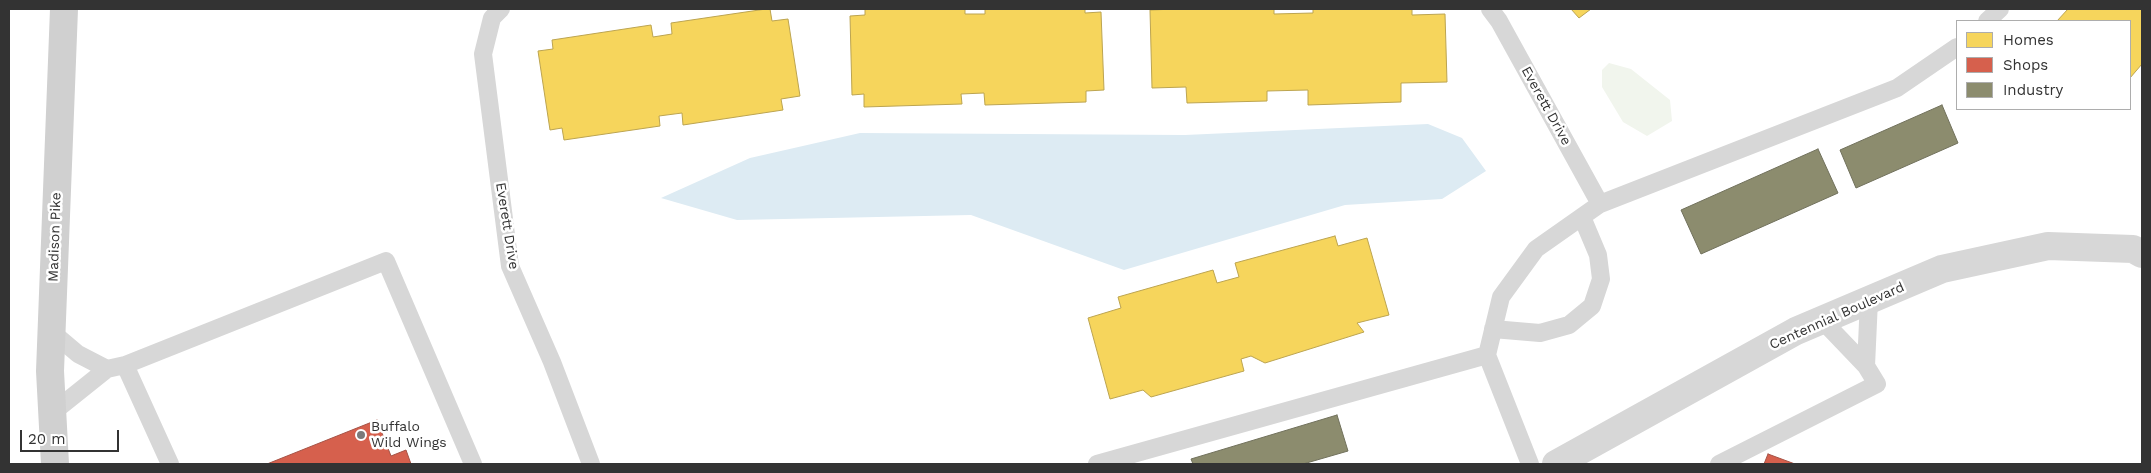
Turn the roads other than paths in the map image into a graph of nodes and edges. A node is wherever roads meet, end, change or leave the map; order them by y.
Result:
1 (64, 9) edge
2 (501, 9) edge
3 (1490, 9) edge
4 (2000, 9) edge
5 (1988, 20) edge
6 (1956, 48) edge
7 (1600, 204) junction
8 (1582, 216) junction
9 (2142, 254) edge
10 (1868, 300) junction
11 (1822, 320) junction
12 (1493, 329) junction
13 (52, 332) junction
14 (1487, 354) junction
15 (125, 365) junction
16 (1866, 366) junction
17 (107, 369) junction
18 (52, 413) junction
19 (55, 464) edge
20 (170, 464) edge
21 (473, 464) edge
22 (591, 464) edge
23 (1097, 464) edge
24 (1530, 464) edge
25 (1556, 464) edge
26 (1718, 464) edge

1 - 13 main road, Madison Pike
2 - 22 lane, Everett Drive
3 - 7 lane, Everett Drive
4 - 5 lane
6 - 7 lane
7 - 8 lane
8 - 12 lane
8 - 12 lane
9 - 10 street, Centennial Boulevard
10 - 11 street, Centennial Boulevard
10 - 16 lane
11 - 16 lane
11 - 25 street, Centennial Boulevard
12 - 14 lane
13 - 17 lane
13 - 18 main road, Madison Pike
14 - 23 lane
14 - 24 lane
15 - 17 lane
15 - 20 lane
15 - 21 lane
16 - 26 lane
17 - 18 lane
18 - 19 main road, Madison Pike

